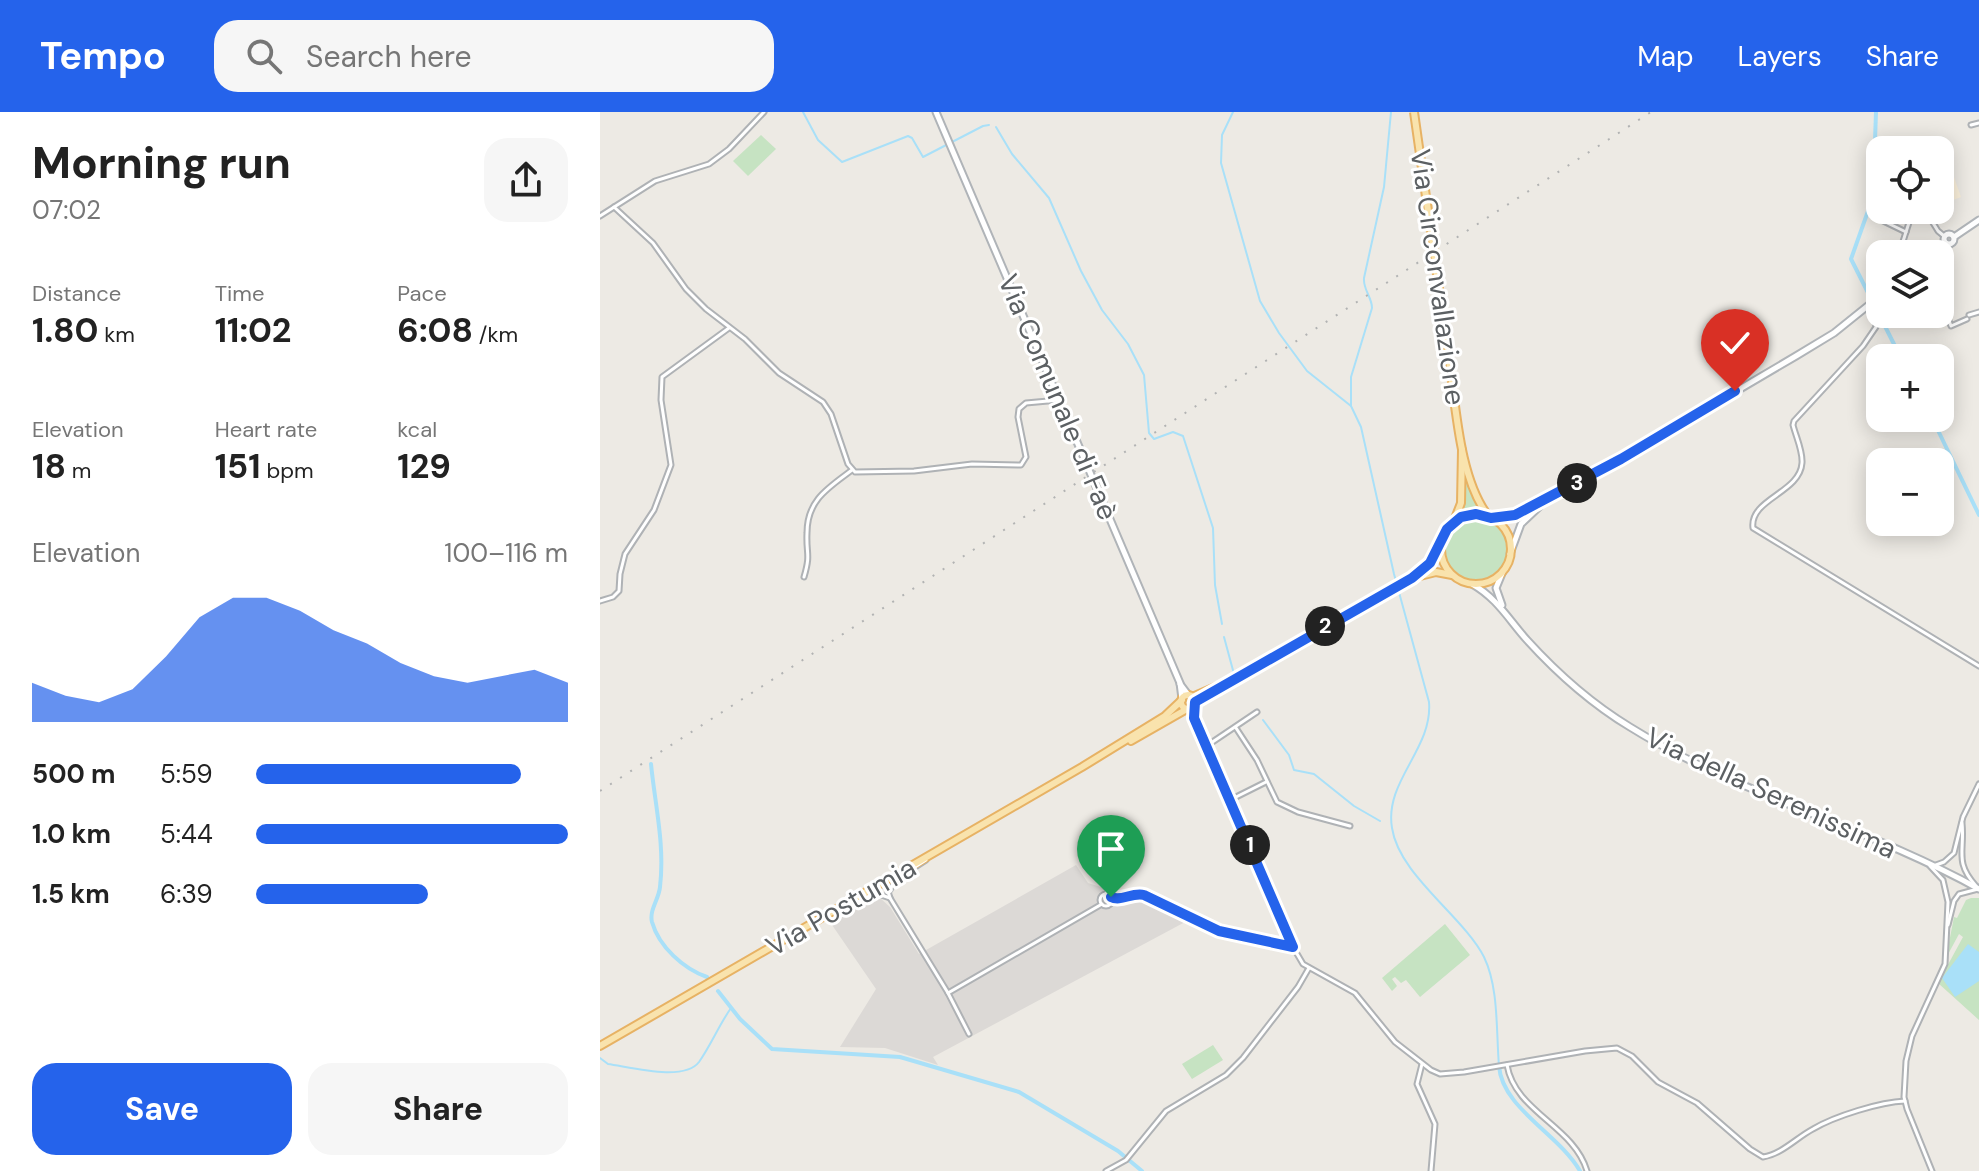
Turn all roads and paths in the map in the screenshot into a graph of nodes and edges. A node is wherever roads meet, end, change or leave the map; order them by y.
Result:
1 (764, 112) edge
2 (936, 112) edge
3 (1414, 112) edge
4 (1979, 123) edge
5 (1971, 125) dead end
6 (614, 207) junction
7 (600, 216) edge
8 (1979, 220) edge
9 (1890, 224) edge
10 (1909, 224) edge
11 (1934, 224) edge
12 (1906, 232) junction
13 (1903, 240) edge
14 (1945, 240) edge
15 (1953, 240) edge
16 (1866, 307) edge
17 (1979, 312) edge
18 (1954, 324) edge
19 (730, 327) junction
20 (1875, 328) edge
21 (1059, 400) junction
22 (1462, 442) junction
23 (852, 470) junction
24 (1554, 496) junction
25 (1490, 517) junction
26 (1454, 522) junction
27 (1441, 544) junction
28 (1510, 554) junction
29 (1503, 571) junction
30 (1452, 575) junction
31 (804, 577) dead end
32 (1412, 578) junction
33 (1472, 584) junction
34 (600, 601) edge
35 (1506, 613) junction
36 (1979, 666) edge
37 (1189, 702) junction
38 (1257, 712) dead end
39 (1236, 728) junction
40 (1208, 745) junction
41 (1266, 782) junction
42 (1979, 784) edge
43 (1230, 800) junction
44 (1962, 823) junction
45 (1350, 826) dead end
46 (932, 855) junction
47 (1929, 866) junction
48 (882, 884) junction
49 (1979, 889) edge
50 (890, 898) junction
51 (1112, 900) junction
52 (1102, 904) junction
53 (832, 912) junction
54 (1947, 928) junction
55 (1293, 947) junction
56 (1309, 968) junction
57 (948, 993) junction
58 (969, 1034) dead end
59 (600, 1046) edge
60 (1422, 1064) junction
61 (1505, 1065) junction
62 (1905, 1101) junction
63 (1106, 1171) edge
64 (1431, 1171) edge
65 (1587, 1171) edge
66 (1932, 1171) edge

1 - 6 street
2 - 21 main road, Via Comunale di Faè
3 - 22 main road, Via Circonvallazione, bridge
4 - 5 street
6 - 7 street
6 - 19 street
8 - 15 main road
9 - 12 street
10 - 12 street
11 - 14 street
12 - 13 street
16 - 24 main road
17 - 18 street
19 - 23 street
19 - 34 street
20 - 36 street
21 - 23 street
21 - 37 main road, Via Comunale di Faè
22 - 25 main road, Via Circonvallazione
22 - 26 main road, Via Circonvallazione
23 - 31 street
24 - 25 main road
24 - 28 main road
25 - 26 main road
25 - 28 main road
26 - 27 main road
27 - 30 main road
27 - 32 main road, Via Postumia
28 - 29 main road
29 - 33 main road
29 - 35 main road
30 - 32 main road, Via Postumia
30 - 33 main road
32 - 37 main road, Via Postumia
33 - 35 main road, Via della Serenissima
35 - 47 main road, Via della Serenissima
37 - 40 street
37 - 46 main road, Via Postumia
38 - 39 street
39 - 40 street
39 - 41 street
40 - 43 street
41 - 43 street
41 - 45 street
42 - 44 street
43 - 55 street
44 - 47 street
44 - 49 street
46 - 48 main road, Via Postumia
46 - 50 street
47 - 49 main road, Via della Serenissima
47 - 54 street
48 - 50 street
48 - 53 main road, Via Postumia
49 - 54 street
50 - 53 street
50 - 57 street
51 - 52 street
51 - 52 street
51 - 55 street
52 - 57 street
53 - 59 main road, Via Postumia
54 - 62 street
55 - 56 street
56 - 60 street
56 - 63 street
57 - 58 street
60 - 61 street
60 - 64 street
61 - 62 street
61 - 65 street
62 - 66 street

